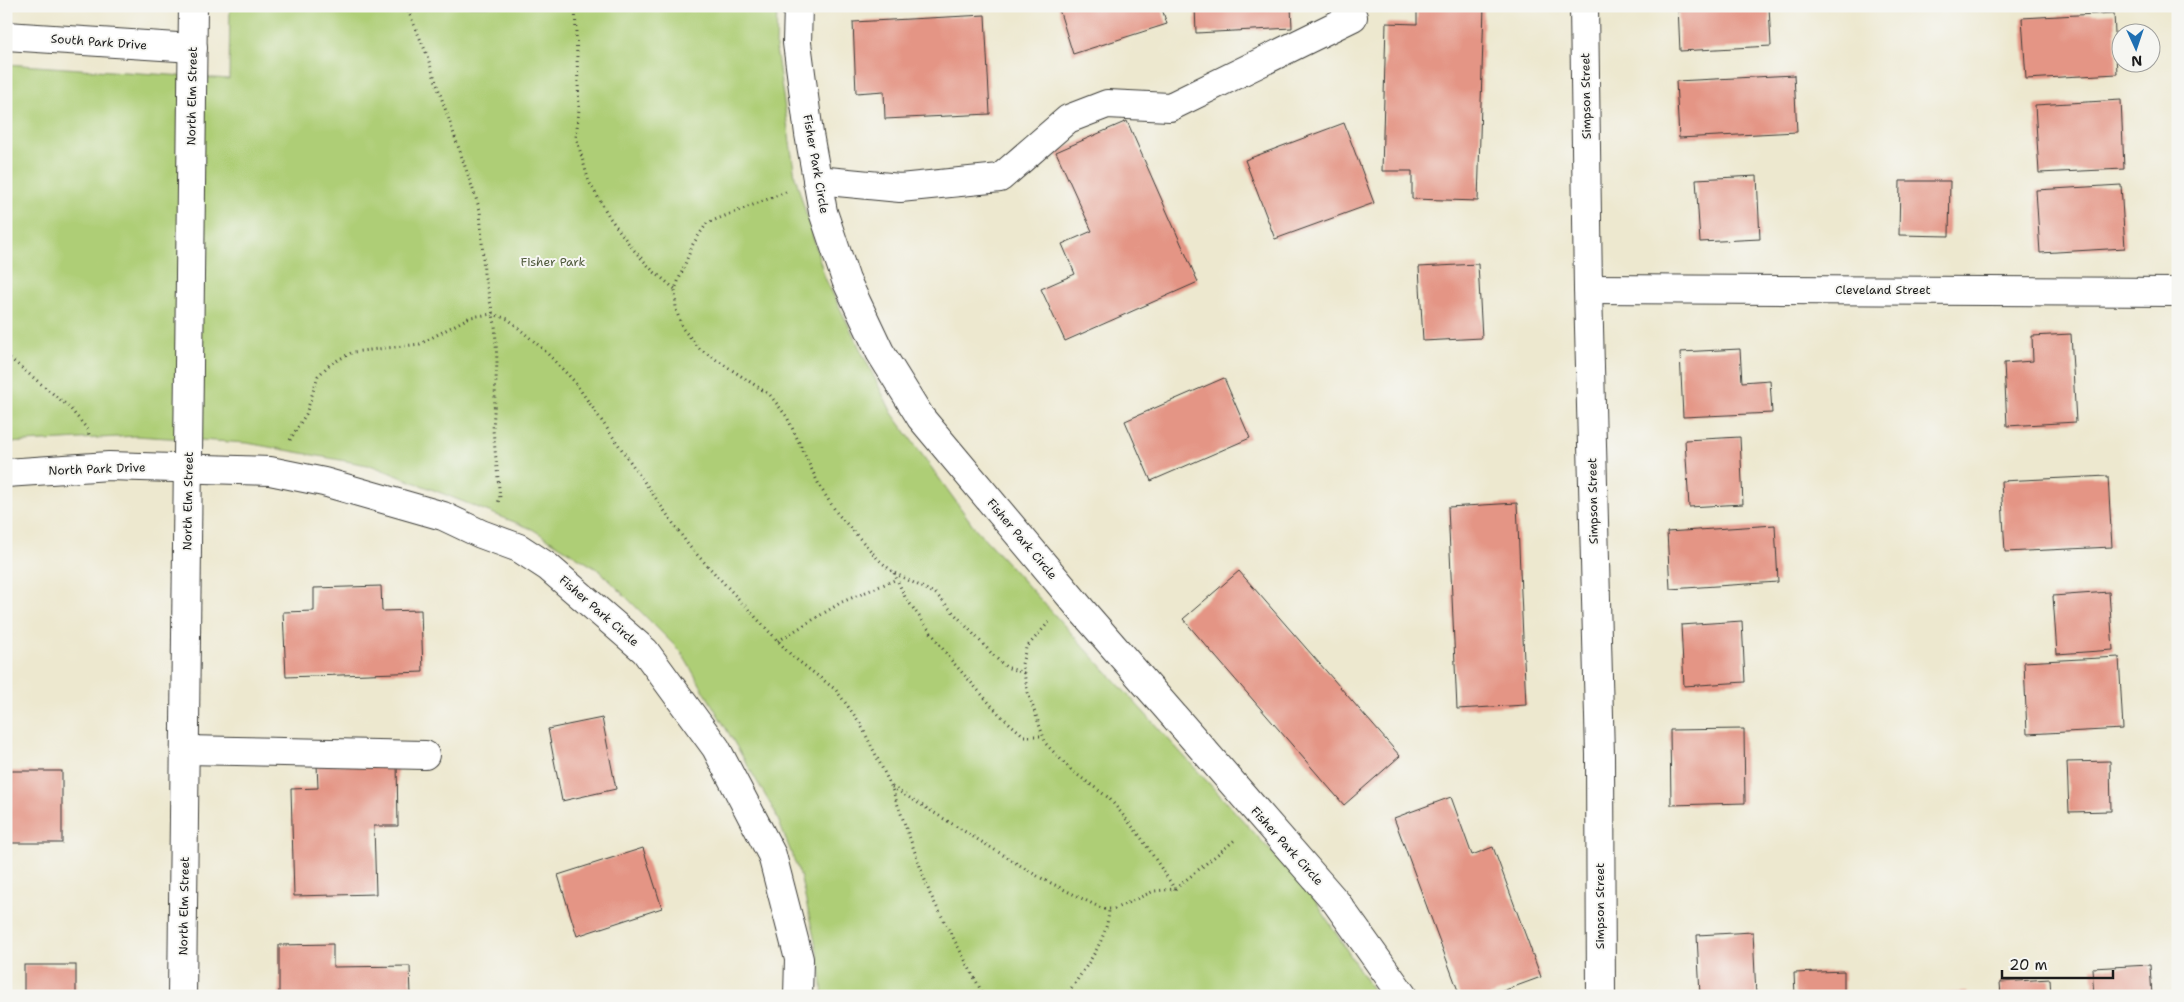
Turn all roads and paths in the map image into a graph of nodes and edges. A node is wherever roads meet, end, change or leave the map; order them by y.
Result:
1 (193, 6) edge
2 (406, 6) edge
3 (575, 6) edge
4 (798, 6) edge
5 (1584, 6) edge
6 (1353, 16) dead end
7 (6, 36) edge
8 (193, 48) junction
9 (817, 180) junction
10 (675, 289) junction
11 (1588, 289) junction
12 (2178, 292) edge
13 (492, 314) junction
14 (6, 355) edge
15 (94, 467) junction
16 (188, 468) junction
17 (270, 471) junction
18 (6, 473) edge
19 (481, 534) junction
20 (894, 573) junction
21 (897, 580) junction
22 (1070, 598) junction
23 (778, 641) junction
24 (1024, 673) junction
25 (1043, 736) junction
26 (185, 750) junction
27 (425, 755) dead end
28 (891, 786) junction
29 (1261, 818) junction
30 (1175, 889) junction
31 (1109, 909) junction
32 (182, 996) edge
33 (798, 996) edge
34 (984, 996) edge
35 (1066, 996) edge
36 (1403, 996) edge
37 (1600, 996) edge

1 - 8 street, North Elm Street
2 - 13 path
3 - 10 path
4 - 9 street, Fisher Park Circle
5 - 11 street, Simpson Street
6 - 9 street
7 - 8 street, South Park Drive
8 - 16 street, North Elm Street
9 - 10 path
9 - 22 street, Fisher Park Circle
10 - 20 path
11 - 12 street, Cleveland Street
11 - 37 street, Simpson Street
13 - 17 path
13 - 19 path
13 - 23 path
14 - 15 path
15 - 16 street, North Park Drive
15 - 18 street, North Park Drive
16 - 17 street, Fisher Park Circle
16 - 26 street, North Elm Street
17 - 19 street, Fisher Park Circle
19 - 33 street, Fisher Park Circle
20 - 21 path
20 - 24 path
21 - 23 path
21 - 25 path
22 - 24 path
22 - 29 street, Fisher Park Circle
23 - 28 path
24 - 25 path
25 - 30 path
26 - 27 street
26 - 32 street, North Elm Street
28 - 31 path
28 - 34 path
29 - 30 path
29 - 36 street, Fisher Park Circle
30 - 31 path
31 - 35 path

